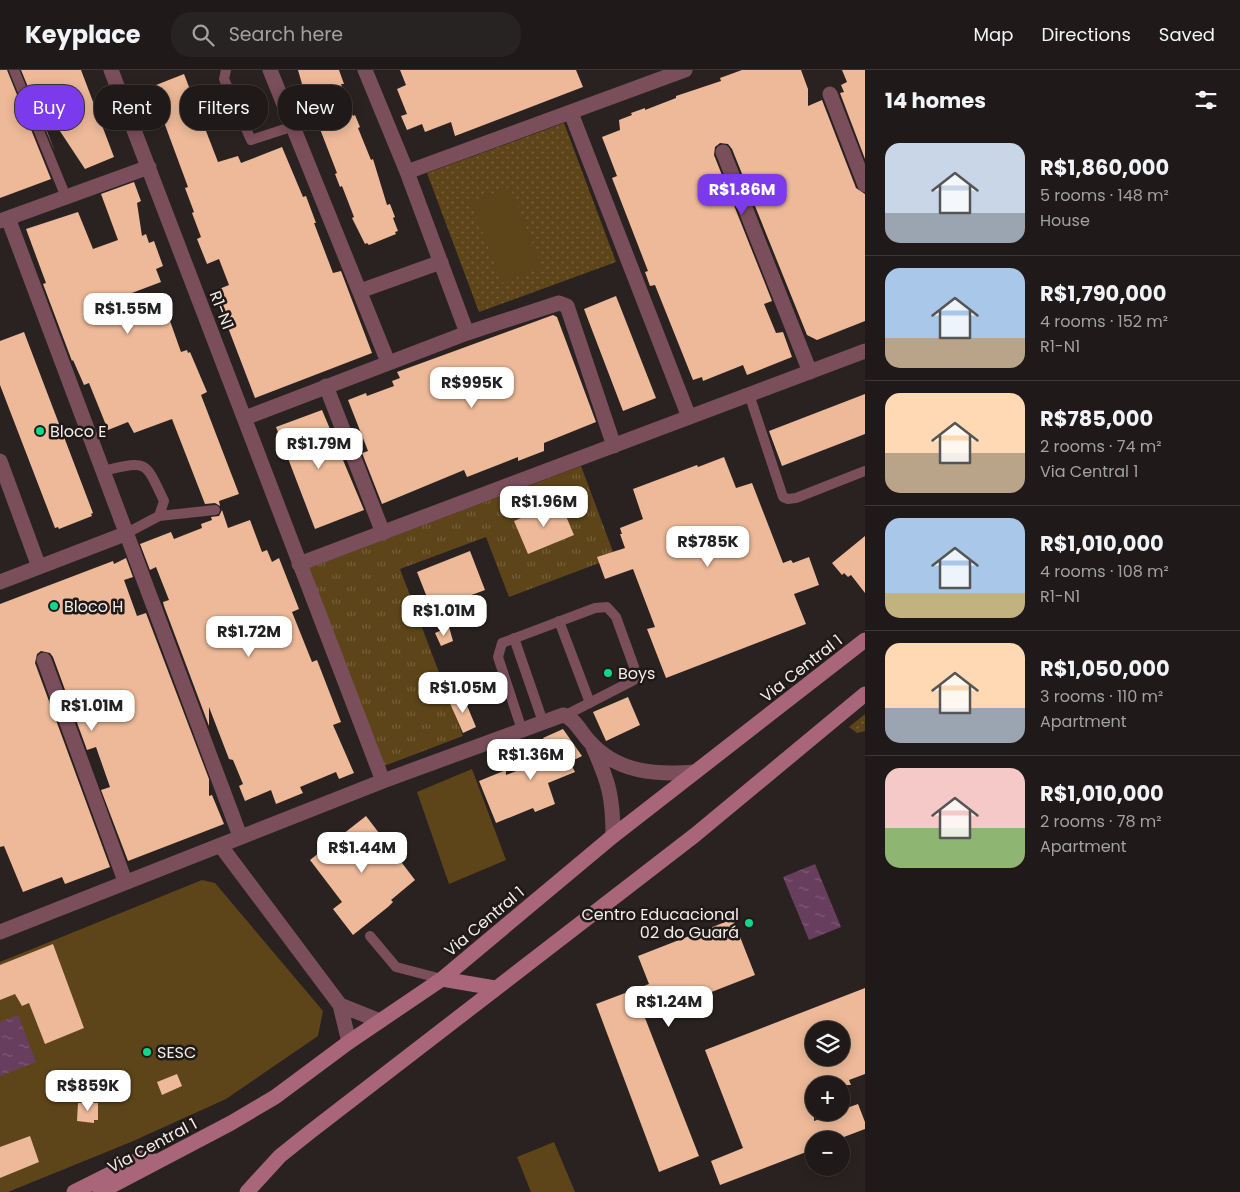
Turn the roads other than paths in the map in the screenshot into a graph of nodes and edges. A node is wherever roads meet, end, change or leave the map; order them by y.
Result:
1 (14, 70) edge
2 (111, 70) edge
3 (226, 70) edge
4 (270, 70) edge
5 (365, 70) edge
6 (685, 70) edge
7 (278, 89) edge
8 (830, 94) dead end
9 (571, 114) junction
10 (282, 130) edge
11 (296, 130) edge
12 (723, 152) dead end
13 (149, 167) junction
14 (407, 172) junction
15 (865, 185) edge
16 (66, 197) junction
17 (4, 219) edge
18 (441, 262) junction
19 (360, 292) junction
20 (467, 333) junction
21 (865, 351) edge
22 (388, 362) junction
23 (810, 372) junction
24 (326, 386) junction
25 (749, 394) junction
26 (689, 417) junction
27 (245, 418) junction
28 (614, 446) junction
29 (0, 461) edge
30 (102, 471) junction
31 (865, 471) edge
32 (215, 510) dead end
33 (159, 516) junction
34 (383, 533) junction
35 (125, 534) junction
36 (299, 564) junction
37 (39, 567) junction
38 (0, 582) edge
39 (559, 622) junction
40 (514, 638) junction
41 (865, 640) edge
42 (44, 660) dead end
43 (865, 694) edge
44 (590, 703) junction
45 (566, 715) junction
46 (543, 722) junction
47 (522, 730) junction
48 (591, 744) junction
49 (695, 772) junction
50 (383, 781) junction
51 (240, 836) junction
52 (613, 836) junction
53 (220, 845) junction
54 (125, 881) junction
55 (2, 926) edge
56 (370, 936) dead end
57 (442, 979) junction
58 (495, 988) junction
59 (340, 1005) junction
60 (380, 1021) junction
61 (349, 1042) junction
62 (176, 1152) junction
63 (74, 1192) edge
64 (100, 1192) edge
65 (247, 1192) edge

1 - 16 lane
2 - 13 street, R1-N1
3 - 10 lane
4 - 7 street
5 - 14 street
6 - 9 street
8 - 15 street
9 - 14 street
9 - 26 street
11 - 19 street
12 - 23 street
13 - 16 street
13 - 27 street, R1-N1
14 - 18 street
16 - 17 street
17 - 30 street
18 - 19 street
18 - 20 street
19 - 22 street
20 - 22 street
20 - 28 street
21 - 23 street
22 - 24 street
23 - 25 street
24 - 27 street
24 - 34 street
25 - 26 street
25 - 31 lane
26 - 28 street
27 - 36 street, R1-N1
28 - 34 street
29 - 37 street
30 - 33 lane
30 - 35 street
32 - 33 lane
33 - 35 lane
34 - 36 street
35 - 37 street
35 - 51 street
36 - 50 street, R1-N1
37 - 38 street
39 - 40 lane
39 - 44 lane
39 - 44 lane
40 - 46 lane
40 - 47 lane
41 - 49 main road, Via Central 1
42 - 54 street
43 - 58 main road
44 - 45 lane
45 - 46 street
45 - 48 street
46 - 47 street
47 - 50 street
48 - 49 street
48 - 52 street
49 - 52 main road, Via Central 1
50 - 51 street
51 - 53 street
52 - 57 main road, Via Central 1
53 - 54 street
53 - 59 street
54 - 55 street
56 - 57 lane
57 - 58 main road
57 - 60 main road, Via Central 1
58 - 65 main road
59 - 60 street
59 - 61 street
60 - 61 main road, Via Central 1
61 - 62 main road, Via Central 1
62 - 63 main road
62 - 64 main road, Via Central 1

